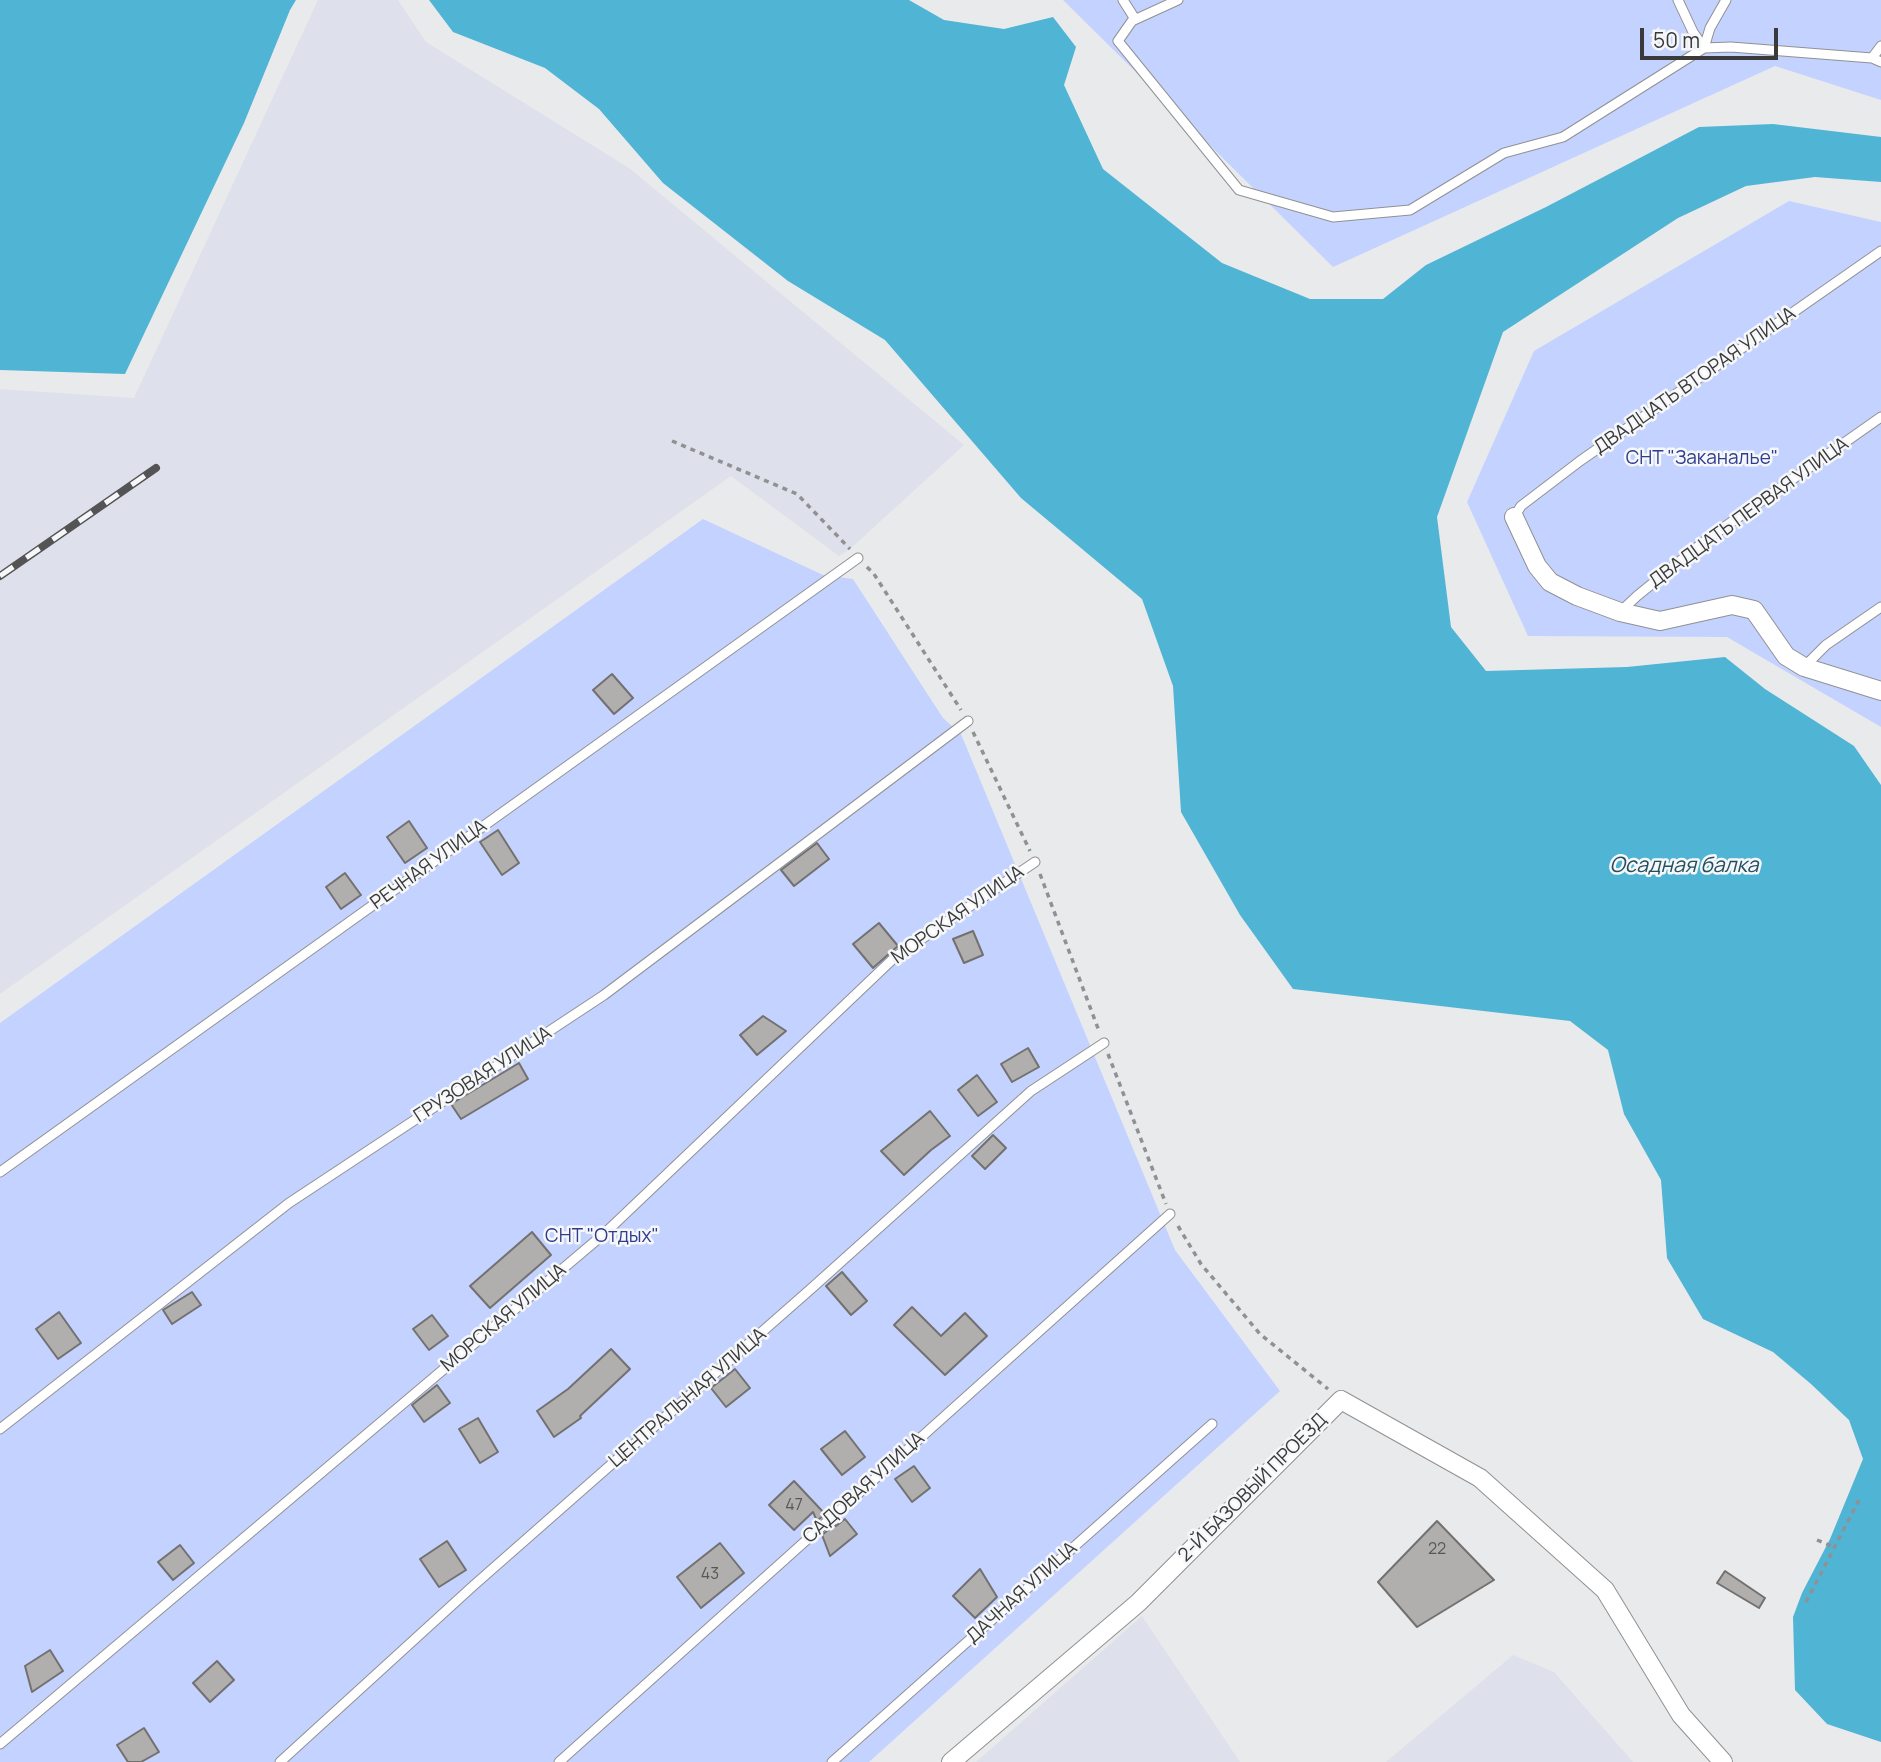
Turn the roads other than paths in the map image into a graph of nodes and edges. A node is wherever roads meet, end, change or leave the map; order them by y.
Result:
1 (1123, 0) edge
2 (1178, 0) edge
3 (1678, 0) edge
4 (1726, 0) edge
5 (1135, 19) junction
6 (1881, 46) edge
7 (1704, 48) junction
8 (1876, 60) edge
9 (1881, 251) edge
10 (1881, 417) edge
11 (1514, 517) joint
12 (859, 558) road end
13 (1881, 607) edge
14 (1620, 612) junction
15 (1804, 667) junction
16 (1881, 691) edge
17 (968, 721) road end
18 (1035, 862) road end
19 (1104, 1043) road end
20 (0, 1172) edge
21 (1170, 1214) road end
22 (1212, 1424) dead end
23 (0, 1429) edge
24 (0, 1744) edge
25 (280, 1762) edge
26 (559, 1762) edge
27 (832, 1762) edge
28 (951, 1762) edge
29 (1723, 1762) edge

1 - 5 lane
2 - 5 lane
3 - 7 lane
4 - 7 lane
5 - 7 lane
6 - 8 lane
7 - 8 lane
9 - 11 lane, ДВАДЦАТЬ ВТОРАЯ УЛИЦА
10 - 14 lane, ДВАДЦАТЬ ПЕРВАЯ УЛИЦА
11 - 14 street
12 - 20 lane, РЕЧНАЯ УЛИЦА
13 - 15 lane
14 - 15 street
15 - 16 street
17 - 23 lane, ГРУЗОВАЯ УЛИЦА
18 - 24 lane, МОРСКАЯ УЛИЦА
19 - 25 lane, ЦЕНТРАЛЬНАЯ УЛИЦА
21 - 26 lane, САДОВАЯ УЛИЦА
22 - 27 lane, ДАЧНАЯ УЛИЦА
28 - 29 street, 2-Й БАЗОВЫЙ ПРОЕЗД

